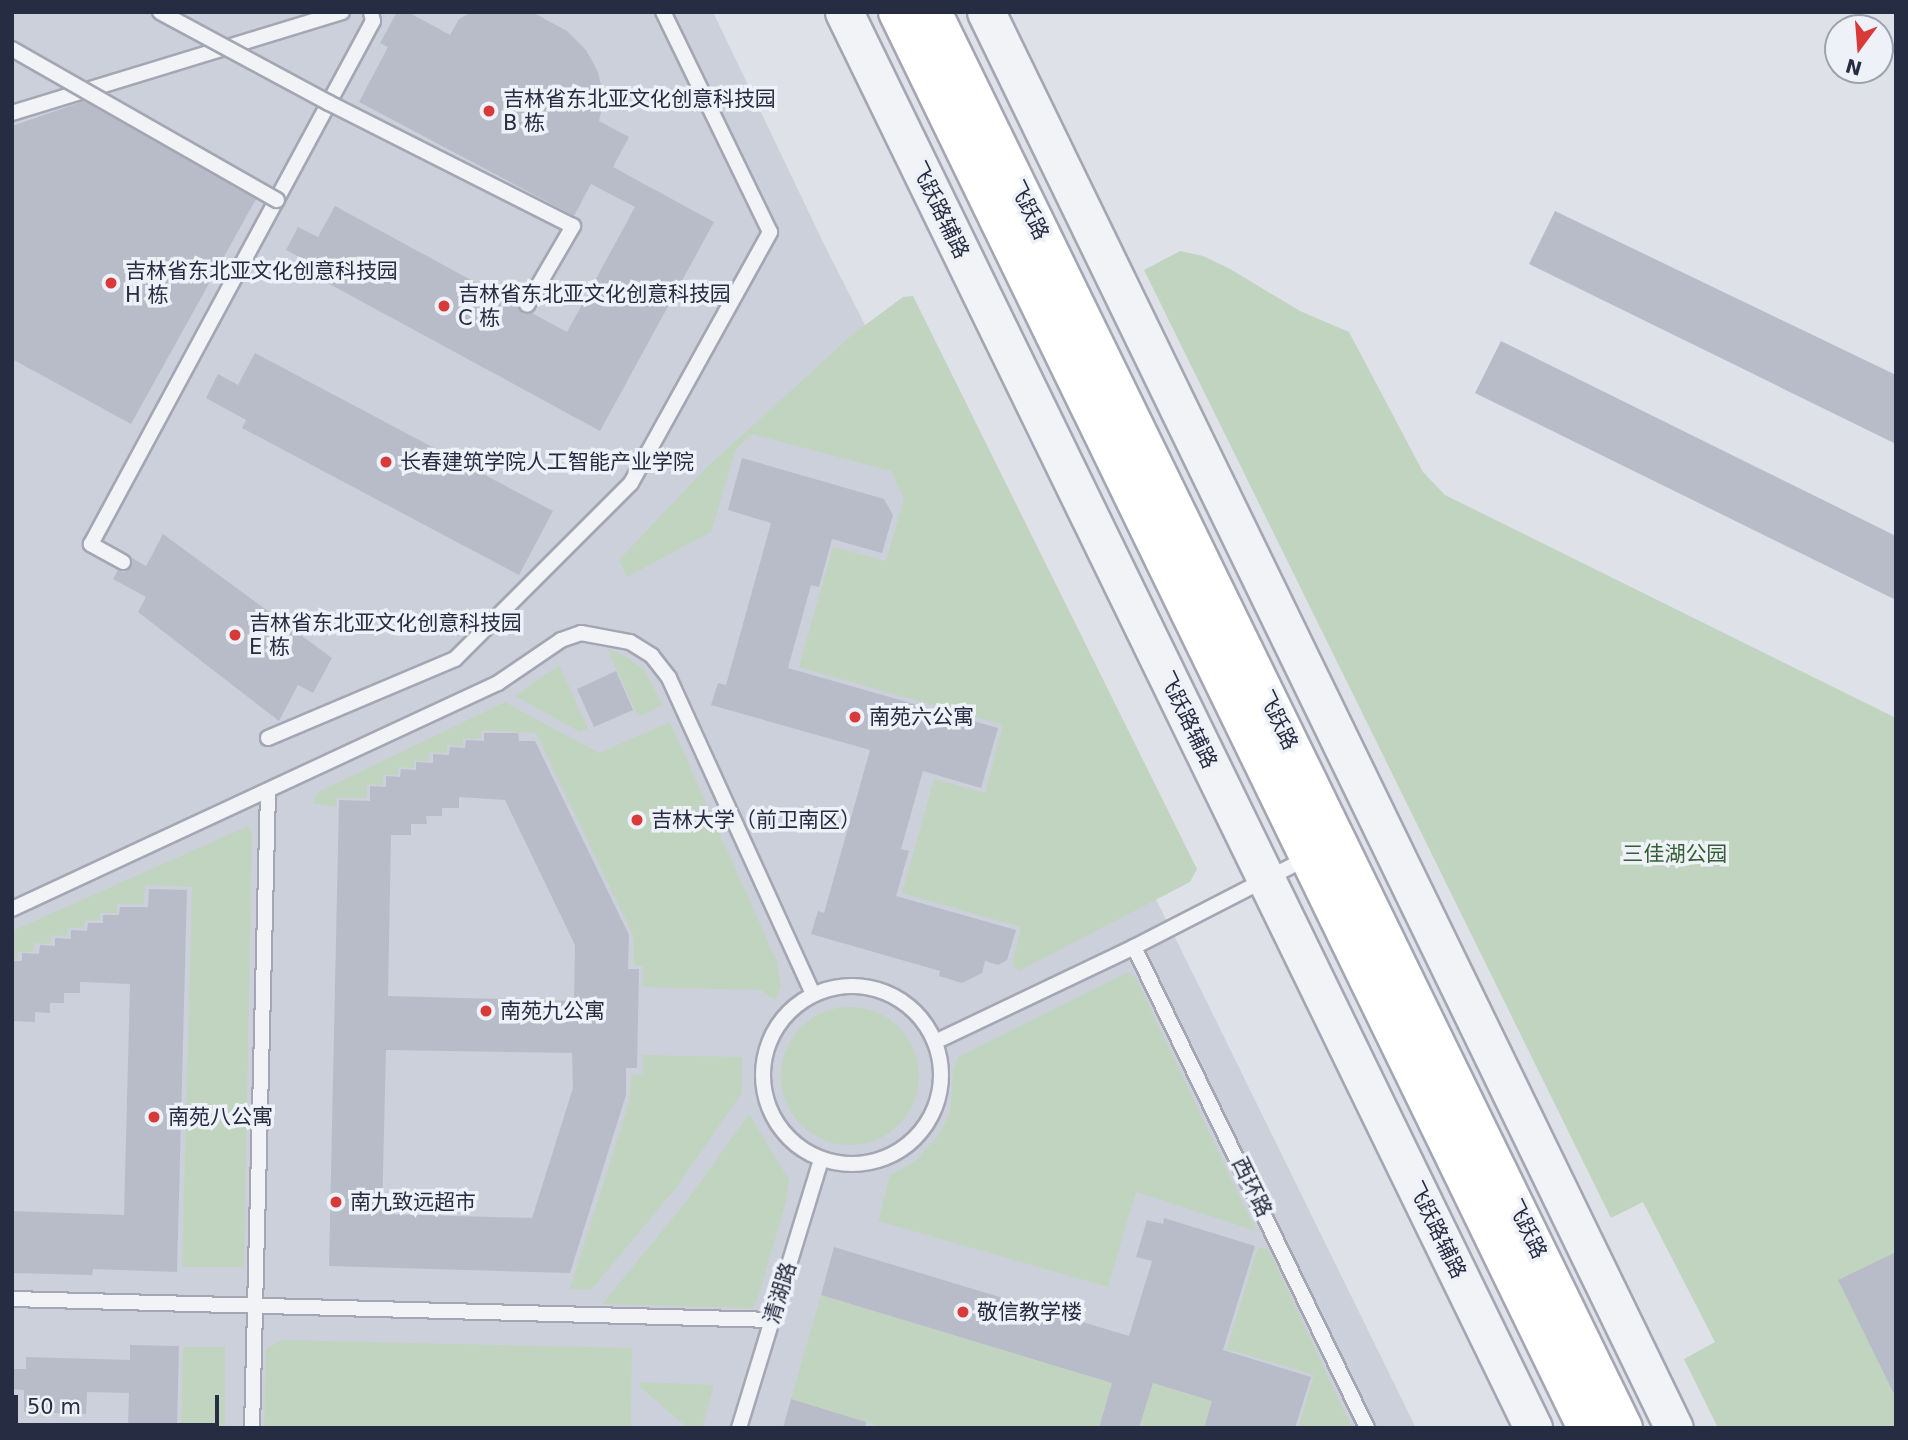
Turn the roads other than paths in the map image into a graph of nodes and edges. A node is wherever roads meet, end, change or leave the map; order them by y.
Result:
1 (160, 12) edge
2 (329, 12) edge
3 (342, 12) edge
4 (371, 12) edge
5 (663, 12) edge
6 (844, 12) edge
7 (898, 12) edge
8 (932, 12) edge
9 (986, 12) edge
10 (223, 46) junction
11 (12, 49) edge
12 (83, 90) junction
13 (329, 103) junction
14 (12, 113) edge
15 (277, 200) junction
16 (527, 305) dead end
17 (122, 562) dead end
18 (268, 738) dead end
19 (268, 791) junction
20 (1323, 850) junction
21 (1265, 878) junction
22 (12, 909) edge
23 (1135, 947) junction
24 (813, 994) junction
25 (935, 1042) junction
26 (821, 1159) junction
27 (12, 1299) edge
28 (255, 1308) junction
29 (771, 1320) junction
30 (252, 1428) edge
31 (739, 1428) edge
32 (1367, 1428) edge
33 (1533, 1428) edge
34 (1587, 1428) edge
35 (1623, 1428) edge
36 (1674, 1428) edge

1 - 10 lane, bridge
2 - 10 lane
3 - 14 lane
4 - 13 lane
5 - 18 lane
6 - 21 street, 飞跃路辅路
7 - 20 main road, 飞跃路
8 - 20 main road, 飞跃路
9 - 36 street
10 - 12 lane
10 - 13 lane, bridge
11 - 12 lane, bridge
12 - 14 lane
12 - 15 lane, bridge
13 - 15 lane
13 - 16 lane, bridge
15 - 17 lane
19 - 22 lane
19 - 24 lane
19 - 28 lane
20 - 21 lane
20 - 34 main road, 飞跃路
20 - 35 main road, 飞跃路
21 - 23 lane
21 - 33 street, 飞跃路辅路
23 - 25 lane
23 - 32 lane, 西环路
24 - 25 lane
24 - 26 lane
25 - 26 lane
26 - 29 lane, 清湖路
27 - 28 lane
28 - 29 lane
28 - 30 lane
29 - 31 lane, 清湖路

